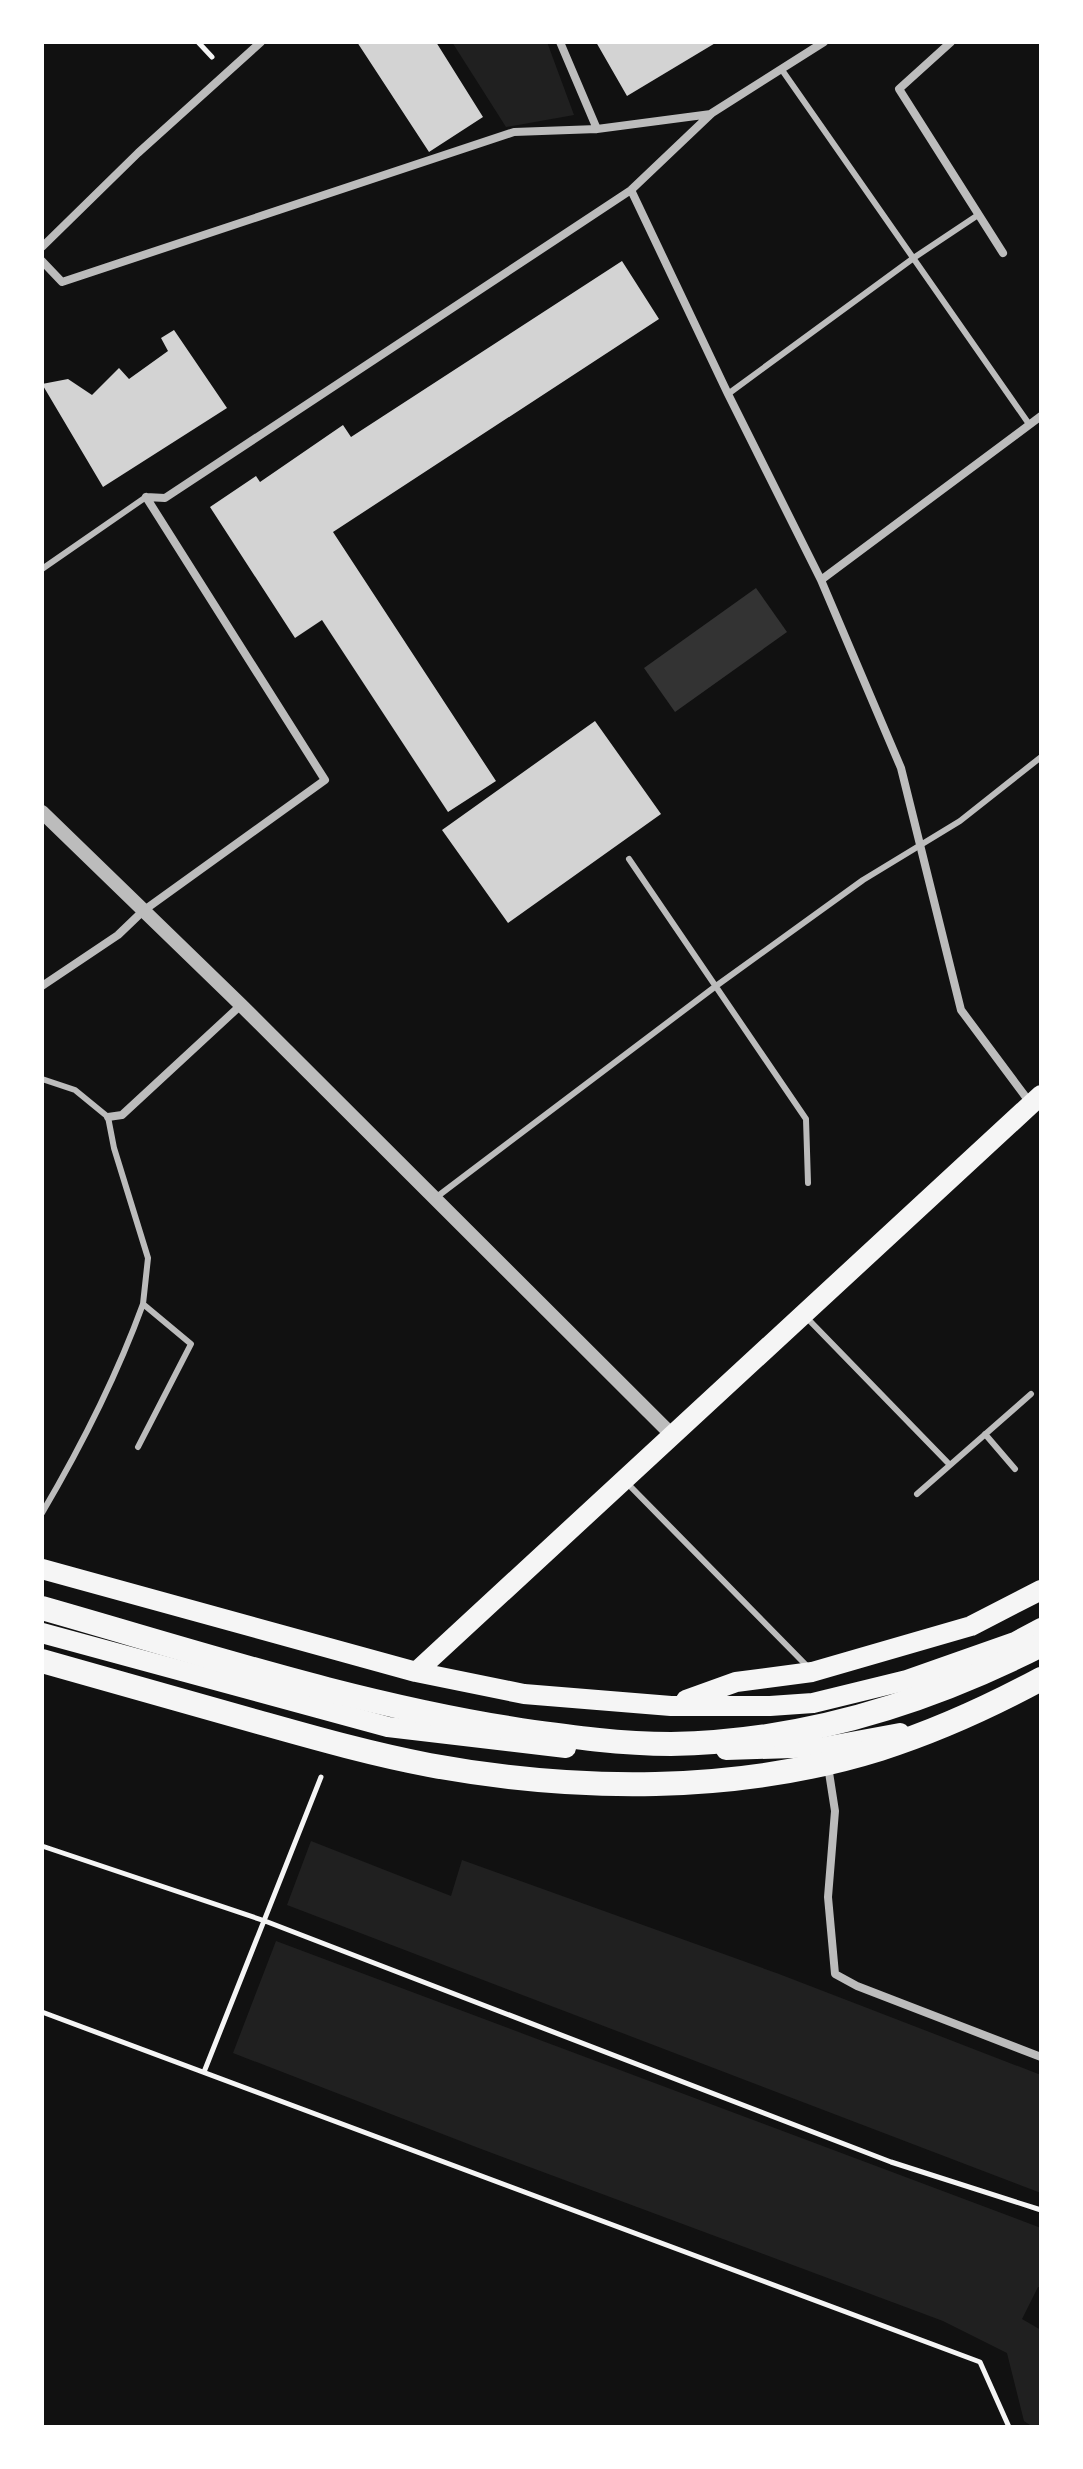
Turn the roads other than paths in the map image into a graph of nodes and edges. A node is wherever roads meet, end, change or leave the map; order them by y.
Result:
1 (261, 42) edge
2 (560, 42) edge
3 (824, 42) edge
4 (951, 42) edge
5 (782, 70) junction
6 (712, 113) junction
7 (597, 129) junction
8 (631, 190) junction
9 (978, 215) junction
10 (42, 247) edge
11 (1003, 253) dead end
12 (915, 257) junction
13 (42, 261) edge
14 (728, 394) junction
15 (1041, 416) edge
16 (1029, 424) junction
17 (146, 497) junction
18 (42, 569) edge
19 (821, 580) junction
20 (1041, 757) edge
21 (42, 812) edge
22 (919, 849) junction
23 (629, 859) dead end
24 (143, 911) junction
25 (42, 986) edge
26 (716, 986) junction
27 (241, 1005) junction
28 (42, 1079) edge
29 (1036, 1100) edge
30 (108, 1117) junction
31 (808, 1183) dead end
32 (434, 1199) junction
33 (143, 1304) junction
34 (804, 1316) junction
35 (1031, 1394) dead end
36 (985, 1434) junction
37 (673, 1436) junction
38 (138, 1447) dead end
39 (950, 1465) junction
40 (1015, 1469) dead end
41 (624, 1480) junction
42 (917, 1494) dead end
43 (42, 1513) edge
44 (42, 1569) edge
45 (1041, 1590) edge
46 (42, 1608) edge
47 (1041, 1628) edge
48 (42, 1633) edge
49 (1041, 1645) edge
50 (42, 1661) edge
51 (416, 1672) junction
52 (812, 1672) junction
53 (1041, 1679) edge
54 (1041, 1691) edge
55 (813, 1703) junction
56 (671, 1706) junction
57 (824, 1747) junction
58 (1041, 2057) edge

1 - 10 street
2 - 7 street
3 - 5 street
4 - 9 street
5 - 6 street
5 - 12 lane
6 - 7 street
6 - 8 street
7 - 13 street
8 - 14 street
8 - 17 street
9 - 11 street
9 - 12 lane
12 - 14 lane
12 - 16 lane
14 - 19 street
15 - 16 street
16 - 19 street
17 - 18 lane
17 - 24 street
19 - 22 street
20 - 22 lane
21 - 24 street
22 - 26 lane
22 - 29 street
23 - 26 lane
24 - 25 street
24 - 27 street
26 - 31 lane
26 - 32 lane
27 - 30 street
27 - 32 street
28 - 30 lane
29 - 34 main road
30 - 33 lane
32 - 37 street
33 - 38 lane
33 - 43 lane
34 - 37 main road
34 - 39 lane
35 - 36 lane
36 - 39 lane
36 - 40 lane
37 - 41 main road
39 - 42 lane
41 - 51 main road
41 - 52 lane
44 - 51 main road
45 - 52 main road
46 - 49 highway
47 - 55 main road
48 - 57 main road
50 - 53 highway
51 - 56 main road
52 - 56 main road
54 - 57 main road
55 - 56 main road
55 - 57 street
57 - 58 street

